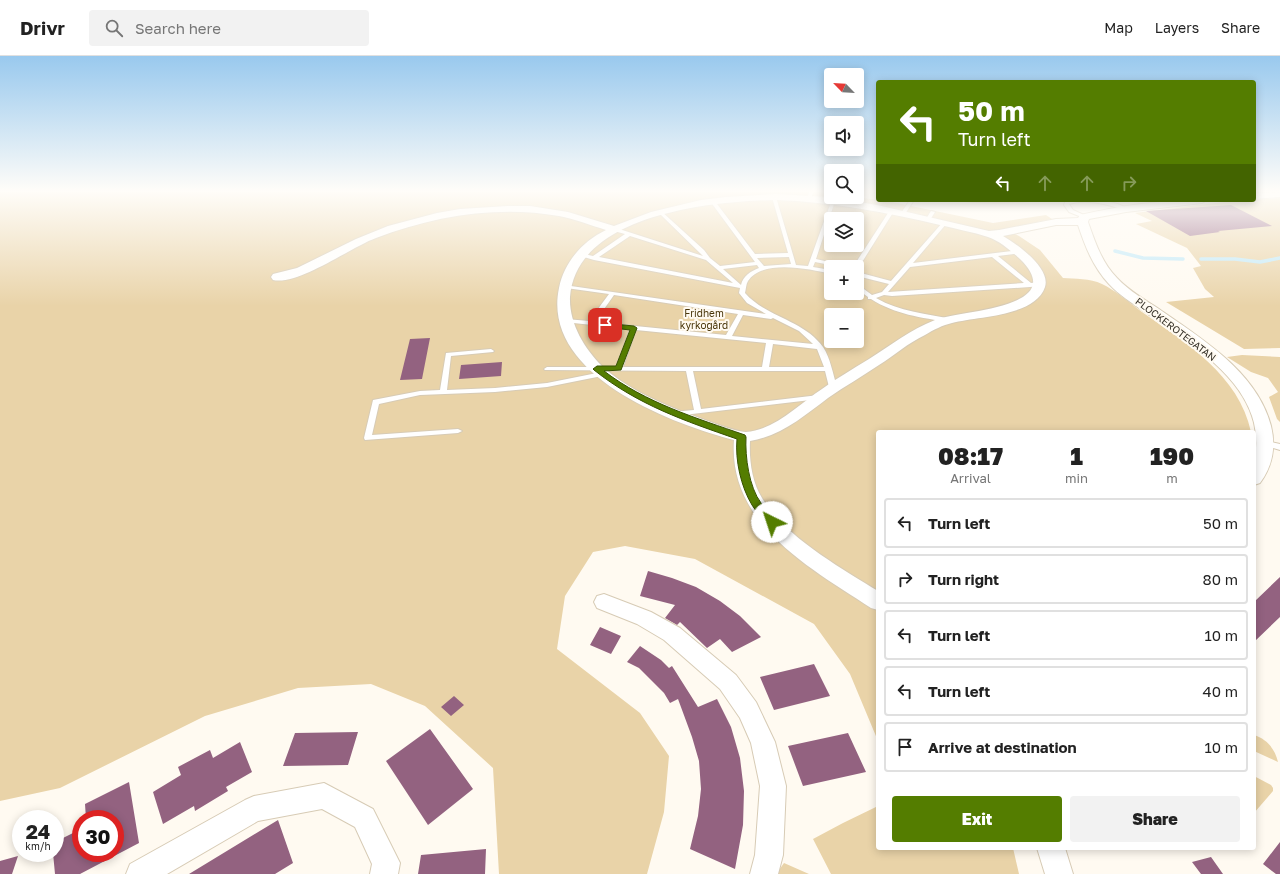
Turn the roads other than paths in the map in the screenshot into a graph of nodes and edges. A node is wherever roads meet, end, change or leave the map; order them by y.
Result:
1 (389, 230) edge
2 (616, 230) edge
3 (626, 230) edge
4 (680, 230) edge
5 (733, 230) edge
6 (783, 230) edge
7 (823, 230) edge
8 (880, 230) edge
9 (939, 230) edge
10 (976, 230) edge
11 (1012, 230) edge
12 (1087, 230) edge
13 (622, 232) junction
14 (992, 234) junction
15 (1020, 252) junction
16 (790, 255) junction
17 (994, 255) junction
18 (580, 256) junction
19 (753, 256) junction
20 (594, 258) junction
21 (708, 259) junction
22 (813, 260) junction
23 (860, 260) edge
24 (824, 262) edge
25 (758, 263) junction
26 (909, 265) junction
27 (794, 266) junction
28 (810, 267) junction
29 (718, 268) junction
30 (763, 269) junction
31 (824, 270) edge
32 (864, 276) edge
33 (277, 277) dead end
34 (892, 283) junction
35 (1035, 284) junction
36 (566, 286) junction
37 (742, 287) junction
38 (864, 292) edge
39 (613, 293) junction
40 (884, 293) junction
41 (870, 298) junction
42 (741, 313) junction
43 (782, 318) junction
44 (949, 320) junction
45 (566, 321) junction
46 (591, 324) junction
47 (634, 328) junction
48 (728, 338) junction
49 (770, 342) junction
50 (820, 347) junction
51 (491, 351) dead end
52 (689, 368) junction
53 (765, 368) junction
54 (547, 369) dead end
55 (619, 369) junction
56 (828, 369) junction
57 (599, 371) junction
58 (833, 387) junction
59 (443, 393) junction
60 (819, 397) junction
61 (698, 411) junction
62 (675, 414) junction
63 (458, 430) dead end
64 (742, 437) junction
65 (1266, 443) junction
66 (1280, 447) edge
67 (1256, 475) edge
68 (876, 601) edge
69 (604, 602) dead end
70 (1052, 850) edge
71 (140, 874) edge
72 (384, 874) edge
73 (764, 874) edge
74 (1059, 874) edge

1 - 33 street
2 - 13 street
3 - 13 street
4 - 21 lane
5 - 19 lane
6 - 16 lane
7 - 22 lane
8 - 23 lane
9 - 26 lane
10 - 14 street
11 - 14 street
12 - 65 street, PLOCKEROTEGATAN
13 - 18 street
13 - 20 lane
13 - 21 lane
14 - 15 street
15 - 17 lane
15 - 35 street
16 - 19 lane
16 - 27 lane
17 - 26 lane
17 - 35 lane
18 - 20 lane
18 - 36 street
19 - 25 lane
20 - 37 lane
21 - 29 lane
22 - 24 lane
22 - 28 lane
25 - 29 lane
25 - 30 lane
26 - 34 lane
27 - 28 lane
27 - 30 lane
28 - 31 lane
29 - 37 lane
30 - 37 lane
32 - 34 lane
34 - 40 lane
35 - 40 lane
35 - 44 street
36 - 39 lane
36 - 45 street
37 - 43 lane
38 - 41 lane
39 - 42 lane
39 - 46 lane
40 - 41 lane
41 - 44 lane
42 - 43 lane
42 - 48 lane
43 - 50 lane
44 - 58 street
45 - 46 lane
45 - 57 street
46 - 47 lane
47 - 48 lane
47 - 55 lane
48 - 49 lane
49 - 50 lane
49 - 53 lane
50 - 56 lane
51 - 59 lane
52 - 53 lane
52 - 55 lane
52 - 61 lane
53 - 56 lane
54 - 57 lane
55 - 57 lane
56 - 58 lane
57 - 59 lane
57 - 62 street
58 - 60 street
59 - 63 lane
60 - 61 lane
60 - 64 street
61 - 62 lane
62 - 64 street
64 - 68 street
65 - 66 lane
65 - 67 street, PLOCKEROTEGATAN
69 - 73 street
70 - 74 street
71 - 72 street

